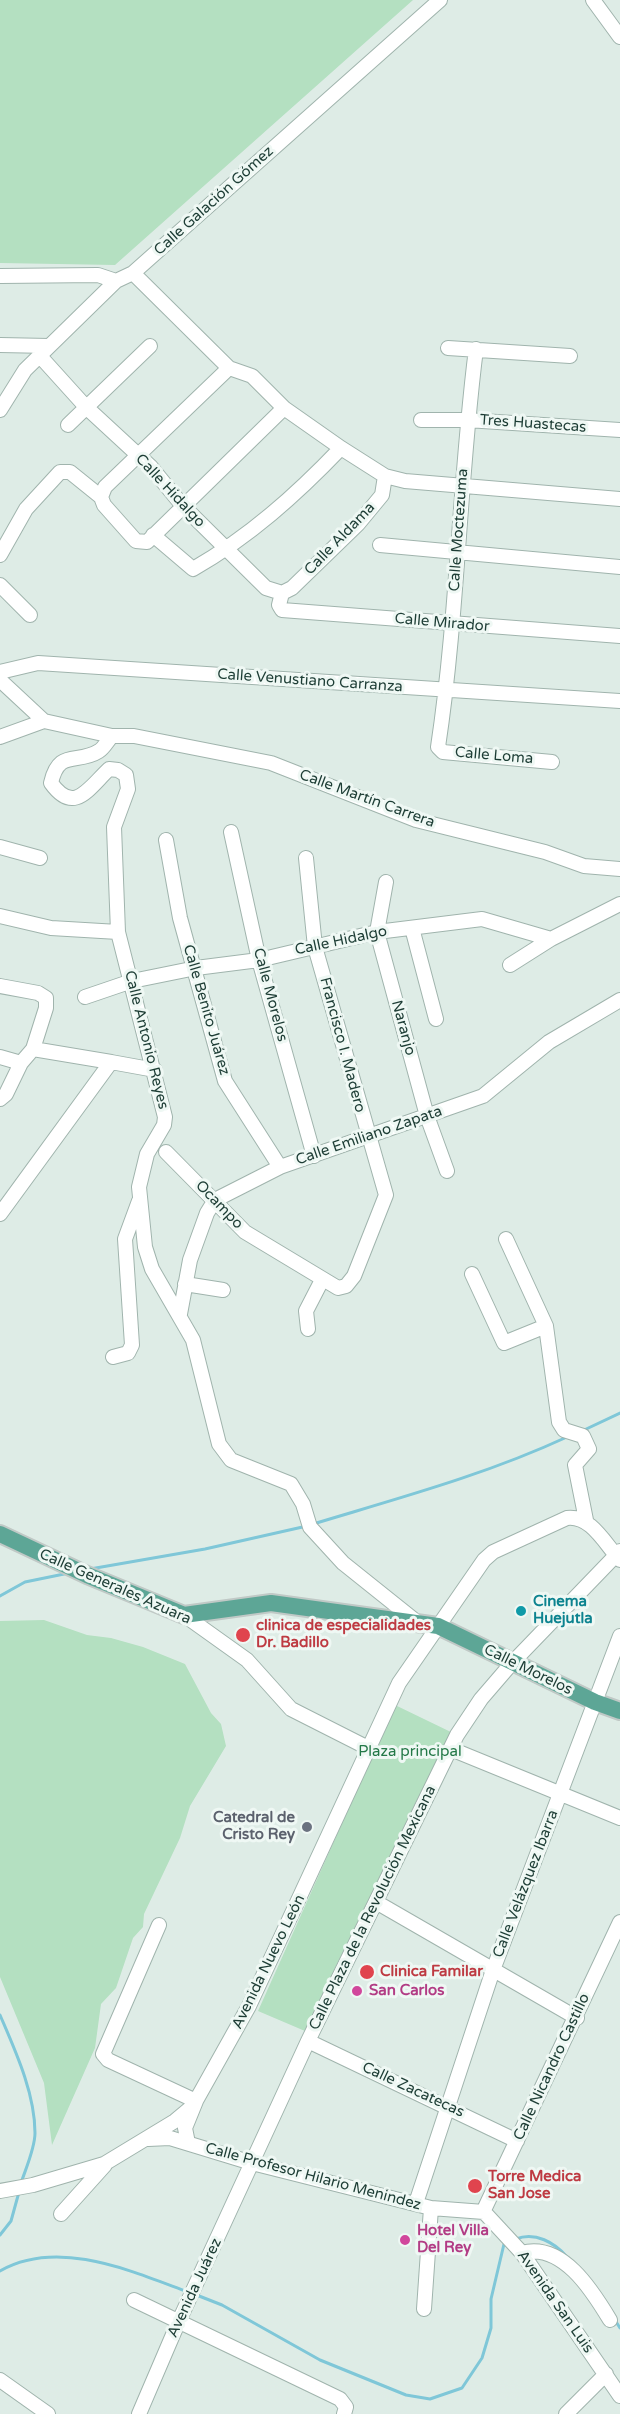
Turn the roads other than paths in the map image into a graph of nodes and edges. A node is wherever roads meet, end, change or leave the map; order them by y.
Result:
1 (440, 0) edge
2 (593, 0) edge
3 (620, 37) edge
4 (134, 273) junction
5 (0, 276) edge
6 (116, 281) junction
7 (0, 345) edge
8 (150, 346) dead end
9 (448, 348) dead end
10 (476, 349) junction
11 (44, 351) junction
12 (570, 356) dead end
13 (229, 368) junction
14 (86, 407) junction
15 (284, 408) junction
16 (0, 410) edge
17 (421, 420) dead end
18 (467, 420) junction
19 (68, 425) dead end
20 (620, 430) edge
21 (340, 448) junction
22 (137, 455) junction
23 (385, 477) junction
24 (463, 485) junction
25 (101, 497) junction
26 (620, 499) edge
27 (182, 505) junction
28 (148, 539) junction
29 (380, 545) dead end
30 (227, 549) junction
31 (457, 553) junction
32 (0, 555) edge
33 (620, 567) edge
34 (0, 585) edge
35 (282, 593) junction
36 (30, 615) dead end
37 (452, 624) junction
38 (620, 636) edge
39 (0, 672) edge
40 (0, 680) edge
41 (446, 689) junction
42 (620, 701) edge
43 (44, 721) junction
44 (112, 736) junction
45 (0, 737) edge
46 (438, 747) joint
47 (552, 762) dead end
48 (231, 832) dead end
49 (166, 840) dead end
50 (0, 847) edge
51 (40, 858) dead end
52 (306, 858) dead end
53 (620, 869) edge
54 (386, 882) dead end
55 (620, 904) edge
56 (0, 916) edge
57 (412, 928) junction
58 (118, 932) junction
59 (377, 932) junction
60 (550, 939) junction
61 (315, 947) junction
62 (259, 960) junction
63 (510, 965) dead end
64 (196, 968) junction
65 (132, 981) junction
66 (0, 986) edge
67 (85, 997) dead end
68 (620, 1000) edge
69 (436, 1019) dead end
70 (33, 1049) junction
71 (0, 1057) edge
72 (21, 1062) junction
73 (111, 1062) junction
74 (155, 1070) junction
75 (0, 1099) edge
76 (427, 1116) junction
77 (367, 1135) junction
78 (166, 1152) dead end
79 (314, 1156) junction
80 (280, 1167) junction
81 (447, 1171) dead end
82 (140, 1199) junction
83 (215, 1200) junction
84 (0, 1214) edge
85 (506, 1239) dead end
86 (472, 1274) dead end
87 (322, 1280) junction
88 (185, 1284) junction
89 (339, 1288) joint
90 (223, 1290) dead end
91 (180, 1314) junction
92 (546, 1326) junction
93 (308, 1329) dead end
94 (113, 1357) dead end
95 (581, 1519) junction
96 (0, 1534) edge
97 (618, 1555) edge
98 (184, 1615) junction
99 (418, 1623) junction
100 (438, 1626) junction
101 (620, 1636) edge
102 (512, 1663) junction
103 (595, 1702) junction
104 (620, 1711) edge
105 (369, 1749) junction
106 (451, 1749) junction
107 (561, 1794) junction
108 (620, 1818) edge
109 (376, 1902) junction
110 (620, 1922) edge
111 (159, 1924) dead end
112 (493, 1970) junction
113 (576, 2018) junction
114 (308, 2041) junction
115 (196, 2101) junction
116 (448, 2107) junction
117 (143, 2140) junction
118 (517, 2141) junction
119 (188, 2143) junction
120 (108, 2161) junction
121 (252, 2163) junction
122 (0, 2191) edge
123 (416, 2203) junction
124 (431, 2208) junction
125 (484, 2212) junction
126 (61, 2214) dead end
127 (521, 2251) junction
128 (134, 2300) dead end
129 (424, 2309) dead end
130 (181, 2318) junction
131 (610, 2320) dead end
132 (606, 2374) junction
133 (0, 2380) edge
134 (620, 2396) edge
135 (345, 2410) edge
136 (48, 2414) edge
137 (140, 2414) edge
138 (566, 2414) edge

1 - 4 street, Calle Galación Gómez
2 - 3 street
4 - 6 street, Calle Galación Gómez
4 - 13 street
5 - 6 street
6 - 11 street, Calle Galación Gómez
7 - 11 street
8 - 14 street
9 - 10 street
10 - 12 street
10 - 18 street, Tres Huastecas
11 - 14 street, Calle Hidalgo
11 - 16 street, Calle Galación Gómez
13 - 15 street
13 - 22 street
14 - 19 street
14 - 22 street, Calle Hidalgo
15 - 21 street
15 - 27 street
17 - 18 street
18 - 20 street, Tres Huastecas
18 - 24 street, Calle Moctezuma
21 - 23 street
21 - 30 street
22 - 25 street
22 - 27 street, Calle Hidalgo
23 - 24 street
23 - 35 street, Calle Aldama
24 - 26 street
24 - 31 street, Calle Moctezuma
25 - 28 street
25 - 32 street
27 - 28 street
27 - 30 street, Calle Hidalgo
28 - 30 street
29 - 31 street
30 - 35 street, Calle Hidalgo
31 - 33 street
31 - 37 street, Calle Moctezuma
34 - 36 street
35 - 37 street, Calle Mirador
37 - 38 street, Calle Mirador
37 - 41 street, Calle Moctezuma
39 - 41 street, Calle Venustiano Carranza
40 - 43 street
41 - 42 street, Calle Venustiano Carranza
41 - 46 street, Calle Moctezuma
43 - 44 street, Calle Martín Carrera
43 - 45 street
44 - 53 street, Calle Martín Carrera
44 - 58 street, Calle Antonio Reyes
46 - 47 street, Calle Loma
48 - 62 street, Calle Morelos
49 - 64 street, Calle Benito Juárez
50 - 51 street
52 - 61 street, Francisco I. Madero
54 - 59 street, Naranjo
55 - 60 street
56 - 58 street
57 - 59 street, Calle Hidalgo
57 - 60 street, Calle Hidalgo
57 - 69 street
58 - 65 street, Calle Antonio Reyes
59 - 61 street, Calle Hidalgo
59 - 76 street, Naranjo
60 - 63 street
61 - 62 street, Calle Hidalgo
61 - 77 street, Francisco I. Madero
62 - 64 street, Calle Hidalgo
62 - 79 street, Calle Morelos
64 - 65 street, Calle Hidalgo
64 - 80 street, Calle Benito Juárez
65 - 67 street, Calle Hidalgo
65 - 74 street, Calle Antonio Reyes
66 - 70 street
68 - 76 street, Calle Emiliano Zapata
70 - 72 street
70 - 73 street
71 - 72 street
72 - 75 street
73 - 74 street
73 - 84 street
74 - 82 street, Calle Antonio Reyes
76 - 77 street, Calle Emiliano Zapata
76 - 81 street, Naranjo
77 - 79 street, Calle Emiliano Zapata
77 - 89 street, Francisco I. Madero
78 - 83 street, Ocampo
79 - 80 street, Calle Emiliano Zapata
80 - 83 street, Calle Emiliano Zapata
82 - 91 street, Calle Antonio Reyes
82 - 94 street
83 - 87 street, Ocampo
83 - 88 street
85 - 92 street
86 - 92 street
87 - 89 street, Ocampo
87 - 93 street
88 - 90 street
88 - 91 street
91 - 99 street, Calle Antonio Reyes
92 - 95 street
95 - 97 street
95 - 100 street
96 - 98 main road, Calle Generales Azuara
97 - 102 street, Calle Plaza de la Revolución Mexicana
98 - 99 main road, Calle Morelos
98 - 105 street, Calle Generales Azuara
99 - 100 main road, Calle Morelos
100 - 102 main road, Calle Morelos
100 - 105 street, Avenida Nuevo León
101 - 103 street, Calle Velázquez Ibarra
102 - 103 main road, Calle Morelos
102 - 106 street, Calle Plaza de la Revolución Mexicana
103 - 104 main road, Calle Morelos
103 - 107 street, Calle Velázquez Ibarra
105 - 115 street, Avenida Nuevo León
106 - 107 street
106 - 109 street, Calle Plaza de la Revolución Mexicana
107 - 108 street
107 - 112 street, Calle Velázquez Ibarra
109 - 112 street
109 - 114 street, Calle Plaza de la Revolución Mexicana
110 - 113 street, Calle Nicandro Castillo
111 - 115 street
112 - 113 street
112 - 116 street, Calle Velázquez Ibarra
113 - 118 street, Calle Nicandro Castillo
114 - 116 street, Calle Zacatecas
114 - 121 street, Calle Plaza de la Revolución Mexicana
115 - 117 street, Avenida Nuevo León
115 - 119 street
116 - 118 street, Calle Zacatecas
116 - 123 street, Calle Velázquez Ibarra
117 - 119 street, Calle Profesor Hilario Menindez
117 - 120 street, Avenida Nuevo León
118 - 125 street, Calle Nicandro Castillo
119 - 121 street, Calle Profesor Hilario Menindez
120 - 122 street, Avenida Nuevo León
120 - 126 street
121 - 123 street, Calle Profesor Hilario Menindez
121 - 130 street, Avenida Juárez
123 - 124 street, Calle Profesor Hilario Menindez
124 - 125 street, Calle Profesor Hilario Menindez
124 - 129 street
125 - 127 street, Avenida San Luis
127 - 131 street
127 - 132 street, Avenida San Luis
128 - 130 street
130 - 135 street
130 - 137 street, Avenida Juárez
132 - 134 street, Avenida San Luis
132 - 138 street
133 - 136 street

